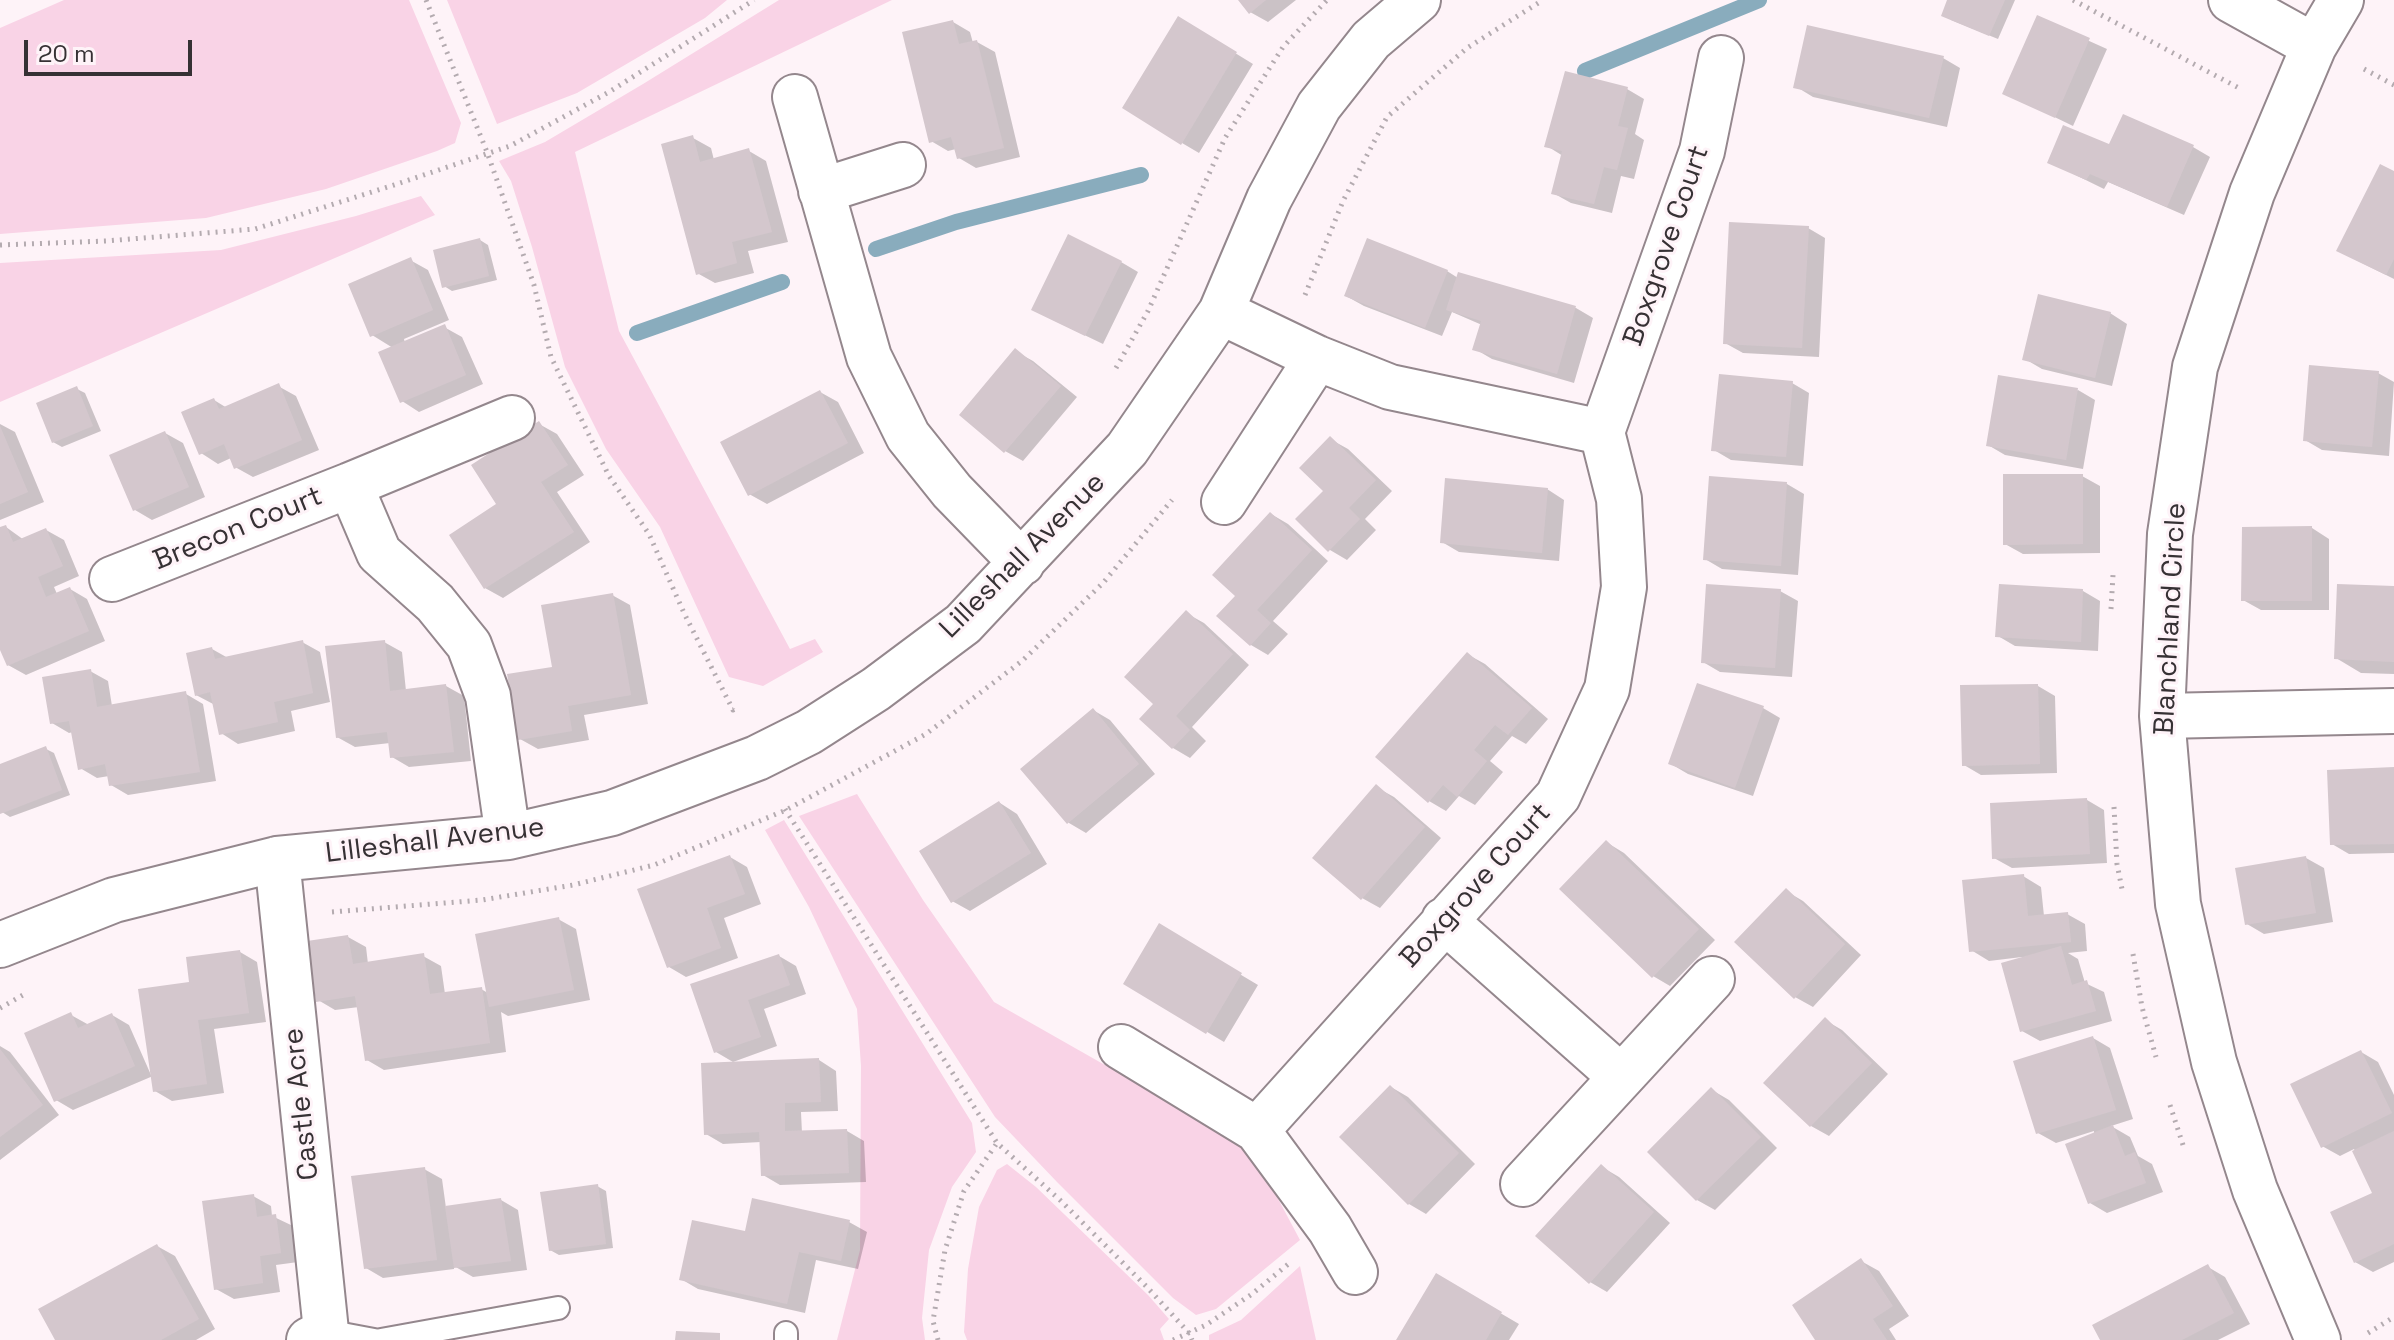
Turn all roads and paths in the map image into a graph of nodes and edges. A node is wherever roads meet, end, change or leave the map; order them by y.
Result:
1 (426, 0) edge
2 (754, 0) edge
3 (1327, 0) edge
4 (1418, 0) edge
5 (1543, 0) edge
6 (2073, 0) edge
7 (2231, 0) edge
8 (2341, 0) edge
9 (2314, 46) junction
10 (1721, 58) dead end
11 (2358, 81) dead end
12 (2394, 85) edge
13 (2239, 88) dead end
14 (795, 97) dead end
15 (487, 152) junction
16 (903, 165) dead end
17 (821, 191) junction
18 (0, 245) edge
19 (1303, 300) dead end
20 (1221, 312) junction
21 (1317, 358) junction
22 (1111, 377) dead end
23 (512, 418) dead end
24 (1602, 432) junction
25 (350, 485) junction
26 (1224, 502) dead end
27 (1022, 563) junction
28 (112, 579) dead end
29 (733, 710) dead end
30 (2394, 711) edge
31 (2162, 716) junction
32 (781, 802) dead end
33 (508, 837) junction
34 (277, 859) junction
35 (1444, 920) junction
36 (0, 945) edge
37 (1712, 979) dead end
38 (1121, 1047) dead end
39 (1621, 1077) junction
40 (1257, 1130) junction
41 (997, 1143) junction
42 (1523, 1184) dead end
43 (1330, 1229) junction
44 (1355, 1272) dead end
45 (558, 1308) dead end
46 (2394, 1317) edge
47 (2371, 1332) junction
48 (317, 1336) edge
49 (2364, 1336) dead end
50 (1190, 1337) edge
51 (374, 1340) edge
52 (381, 1340) edge
53 (938, 1340) edge
54 (1173, 1340) edge
55 (2318, 1340) edge
56 (2377, 1340) edge

1 - 15 path
2 - 15 path
3 - 22 path
4 - 20 street, Lilleshall Avenue
5 - 19 path
6 - 13 path
7 - 9 street
8 - 9 street, Blanchland Circle
9 - 31 street, Blanchland Circle
10 - 24 street, Boxgrove Court
11 - 12 path
14 - 17 street
15 - 18 path
15 - 29 path
16 - 17 street
17 - 27 street
20 - 21 street
20 - 27 street, Lilleshall Avenue
21 - 24 street
21 - 26 street
23 - 25 street
24 - 35 street, Boxgrove Court
25 - 28 street, Brecon Court
25 - 33 street, Brecon Court
27 - 33 street, Lilleshall Avenue
30 - 31 street
31 - 55 street, Blanchland Circle
32 - 41 path
33 - 34 street, Lilleshall Avenue
34 - 36 street, Lilleshall Avenue
34 - 48 street, Castle Acre
35 - 39 street
35 - 40 street, Boxgrove Court
37 - 39 street
38 - 40 street
39 - 42 street
40 - 43 street
41 - 50 path
41 - 53 path
43 - 44 street
43 - 50 path
45 - 52 lane
46 - 47 path
47 - 49 path
47 - 56 path
48 - 51 lane
50 - 54 path

